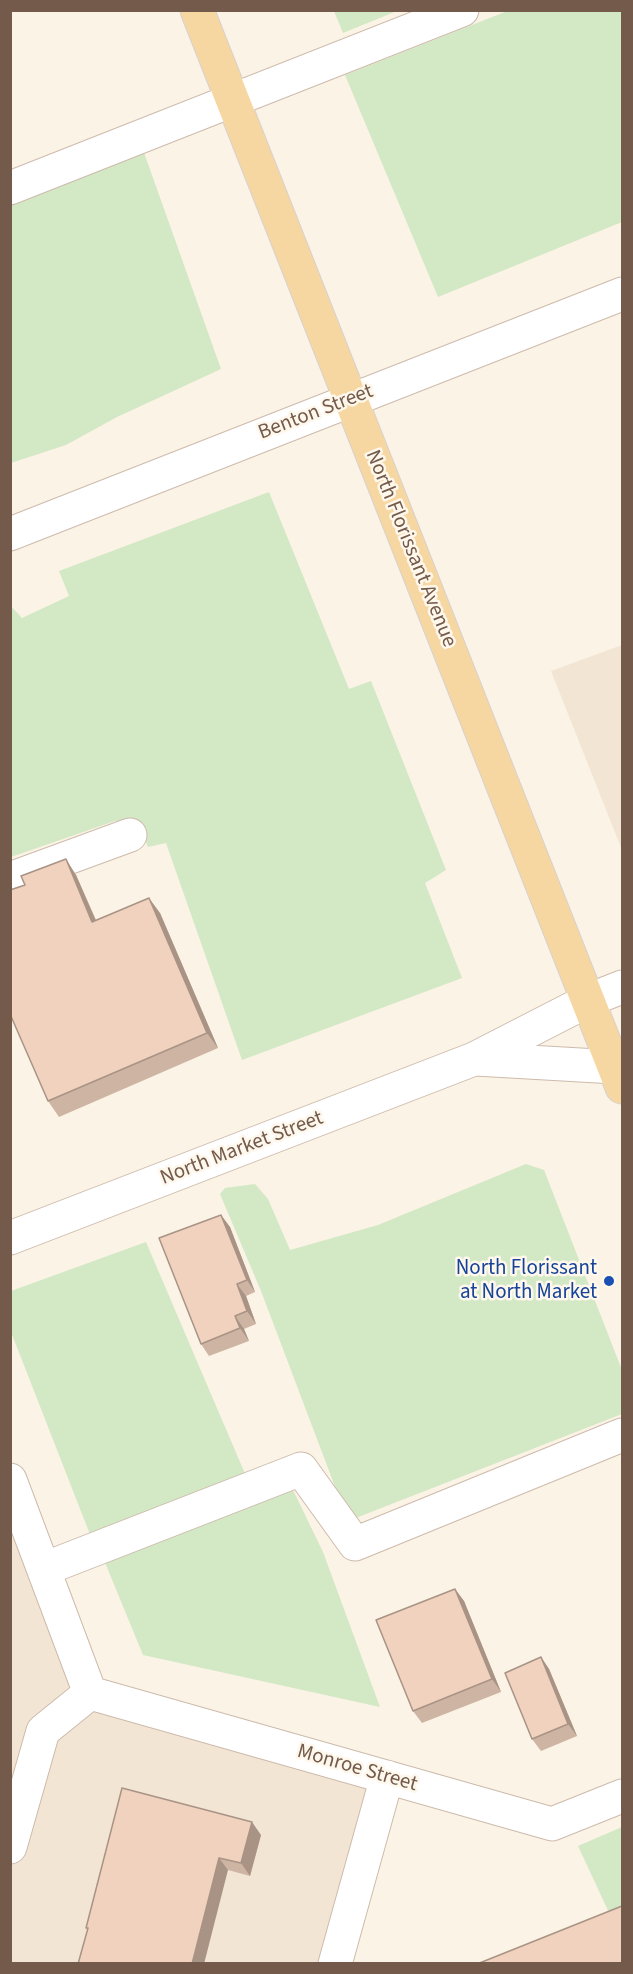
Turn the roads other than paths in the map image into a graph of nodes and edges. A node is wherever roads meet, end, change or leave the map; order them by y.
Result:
1 (197, 10) edge
2 (462, 10) edge
3 (232, 100) junction
4 (10, 188) edge
5 (622, 294) edge
6 (351, 399) junction
7 (10, 534) edge
8 (130, 836) dead end
9 (10, 879) edge
10 (622, 987) edge
11 (589, 1000) junction
12 (474, 1059) junction
13 (620, 1073) edge
14 (10, 1239) edge
15 (622, 1435) edge
16 (10, 1480) edge
17 (44, 1569) junction
18 (90, 1693) junction
19 (387, 1777) junction
20 (622, 1796) edge
21 (10, 1847) edge
22 (336, 1964) edge

1 - 3 main road, North Florissant Avenue
2 - 3 street
3 - 4 street
3 - 6 main road, North Florissant Avenue
5 - 6 street, Benton Street
6 - 7 street, Benton Street
6 - 11 main road, North Florissant Avenue
8 - 9 street
10 - 11 street, North Market Street
11 - 12 street, North Market Street
11 - 13 main road, North Florissant Avenue
12 - 13 street, North Market Street
12 - 14 street, North Market Street
15 - 17 street
16 - 17 street
17 - 18 street
18 - 19 street, Monroe Street
18 - 21 street
19 - 20 street, Monroe Street
19 - 22 street

